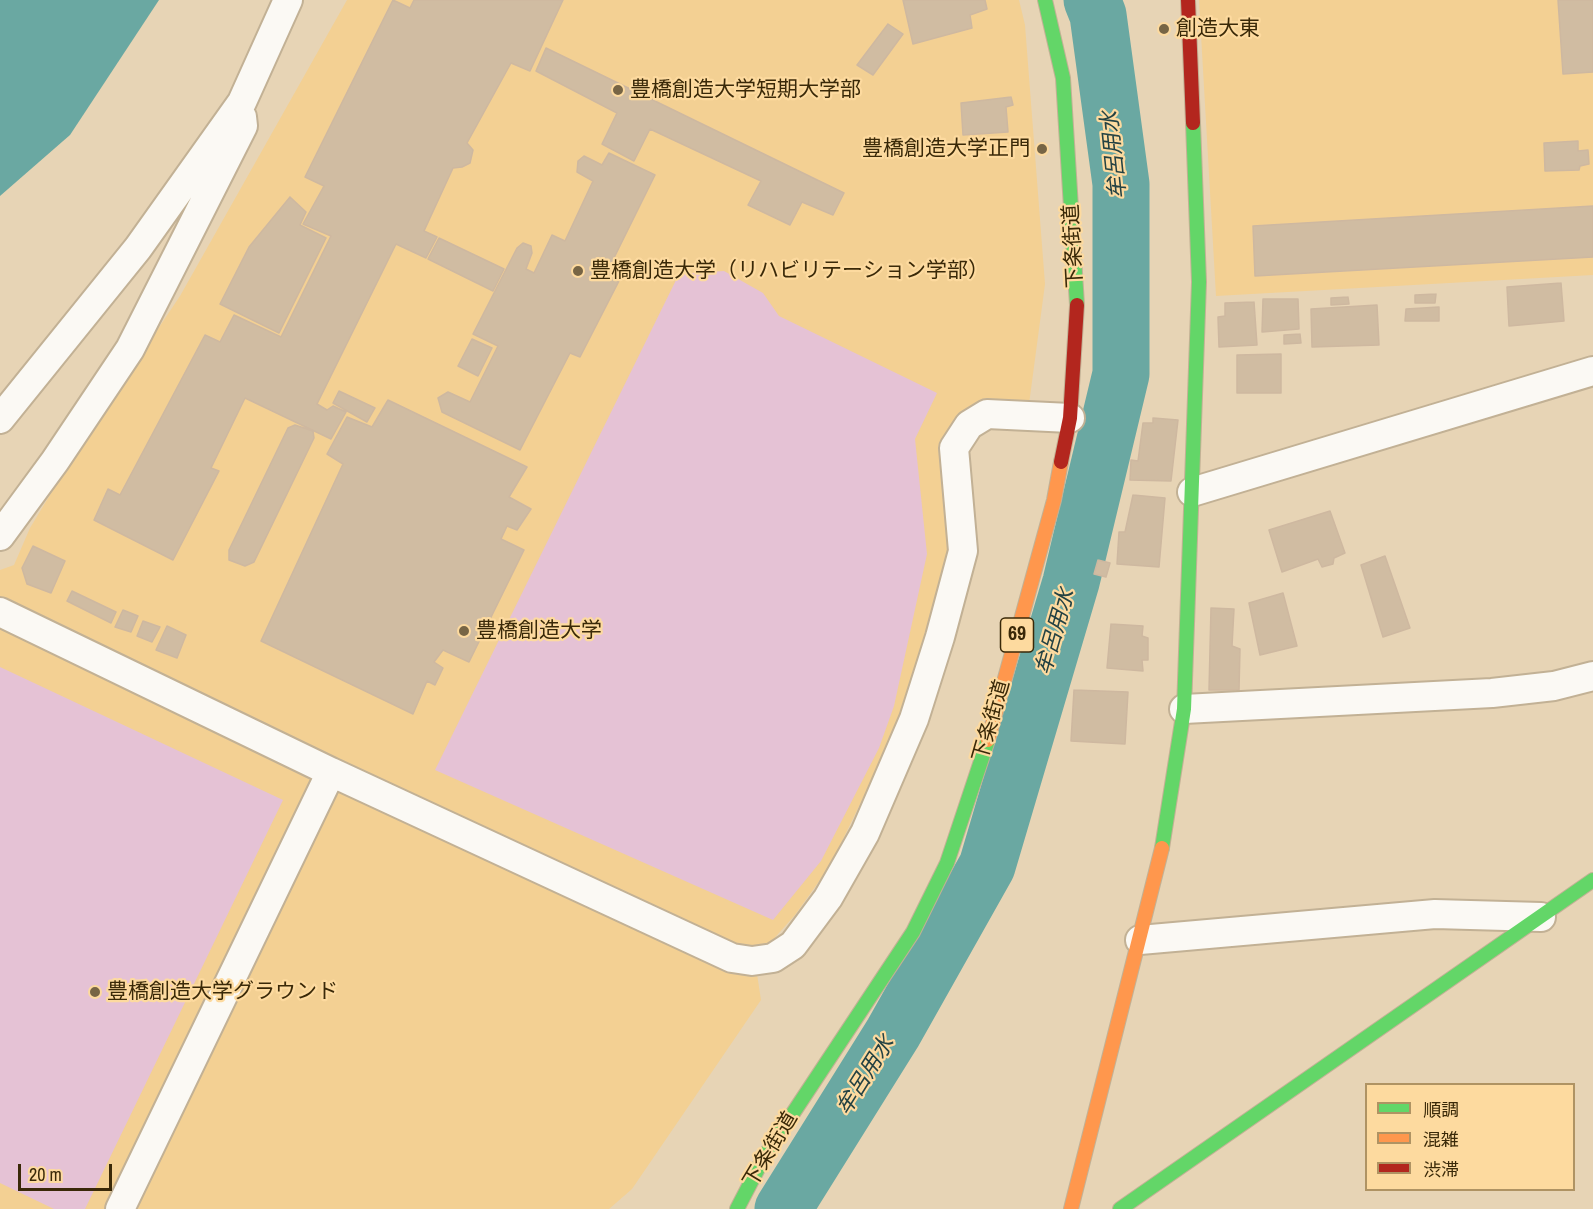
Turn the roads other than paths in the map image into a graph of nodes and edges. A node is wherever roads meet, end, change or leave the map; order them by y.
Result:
1 (288, 0) edge
2 (1045, 0) edge
3 (1188, 0) edge
4 (242, 102) junction
5 (1593, 372) edge
6 (1070, 418) junction
7 (0, 419) edge
8 (1192, 492) junction
9 (0, 536) edge
10 (0, 612) edge
11 (1593, 676) edge
12 (1184, 709) junction
13 (331, 772) junction
14 (1593, 880) edge
15 (1541, 917) junction
16 (1140, 940) junction
17 (120, 1209) edge
18 (737, 1209) edge
19 (1071, 1209) edge
20 (1120, 1209) edge

1 - 4 street
2 - 6 street, 下条街道 / 69
3 - 8 street
4 - 7 street
4 - 9 street
5 - 8 street
6 - 13 street
6 - 18 street, 下条街道 / 69
8 - 12 street
10 - 13 street
11 - 12 street
12 - 16 street
13 - 17 street
14 - 15 street
15 - 16 street
15 - 20 street
16 - 19 street

